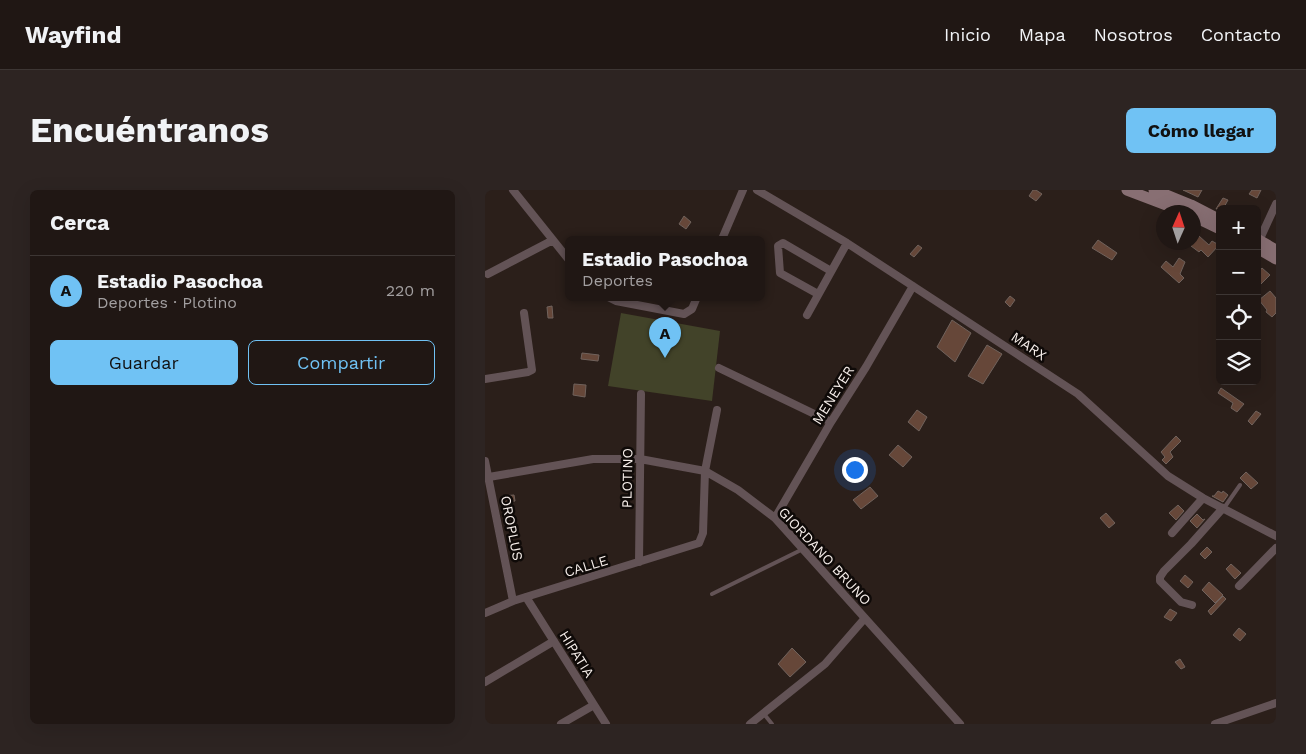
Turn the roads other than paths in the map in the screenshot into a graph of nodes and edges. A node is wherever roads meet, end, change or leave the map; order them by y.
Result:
1 (513, 190) edge
2 (743, 190) edge
3 (757, 190) edge
4 (1127, 190) edge
5 (1154, 190) edge
6 (1276, 204) edge
7 (1167, 205) edge
8 (1216, 218) edge
9 (1201, 220) edge
10 (1216, 227) edge
11 (723, 236) edge
12 (1261, 236) edge
13 (553, 240) junction
14 (847, 243) junction
15 (1261, 244) edge
16 (1261, 246) edge
17 (1276, 250) edge
18 (565, 255) edge
19 (1276, 259) edge
20 (831, 271) junction
21 (489, 274) dead end
22 (913, 286) junction
23 (818, 294) junction
24 (616, 301) edge
25 (695, 301) edge
26 (524, 313) dead end
27 (807, 314) dead end
28 (719, 368) dead end
29 (485, 379) edge
30 (641, 394) dead end
31 (717, 410) dead end
32 (831, 422) junction
33 (640, 459) junction
34 (485, 461) edge
35 (705, 471) junction
36 (489, 477) junction
37 (1240, 485) dead end
38 (1203, 498) junction
39 (1223, 508) junction
40 (775, 518) junction
41 (1172, 533) dead end
42 (1276, 536) edge
43 (1276, 548) edge
44 (803, 549) junction
45 (639, 562) junction
46 (1239, 586) dead end
47 (712, 594) dead end
48 (526, 597) junction
49 (513, 601) junction
50 (1192, 605) dead end
51 (485, 613) edge
52 (865, 618) junction
53 (554, 642) junction
54 (485, 682) edge
55 (1276, 703) edge
56 (594, 706) junction
57 (764, 714) junction
58 (561, 724) edge
59 (606, 724) edge
60 (750, 724) edge
61 (772, 724) edge
62 (960, 724) edge
63 (1215, 724) edge

1 - 13 street
2 - 11 street
3 - 14 street, MARX
4 - 7 main road
5 - 8 main road
6 - 12 street
9 - 10 main road
13 - 18 street
13 - 21 street
14 - 20 street
14 - 22 street, MARX
15 - 17 main road
16 - 19 main road
20 - 23 street
20 - 23 street
22 - 32 street, MENEYER
22 - 38 street, MARX
23 - 27 street
24 - 25 street
26 - 29 street
28 - 32 street
30 - 33 street, PLOTINO
31 - 35 street
32 - 40 street, MENEYER
33 - 35 street, GIORDANO BRUNO
33 - 36 street, GIORDANO BRUNO
33 - 45 street, PLOTINO
34 - 36 street, OROPLUS
35 - 40 street, GIORDANO BRUNO
35 - 45 street, CALLE
36 - 49 street, OROPLUS
37 - 39 lane
38 - 39 street, MARX
38 - 41 street
39 - 42 street, MARX
39 - 50 street
40 - 44 street, GIORDANO BRUNO
43 - 46 street
44 - 47 lane
44 - 52 street, GIORDANO BRUNO
45 - 48 street, CALLE
48 - 49 street, CALLE
48 - 53 street, HIPATIA
49 - 51 street, CALLE
52 - 57 street
52 - 62 street, GIORDANO BRUNO
53 - 54 street
53 - 56 street, HIPATIA
55 - 63 street
56 - 58 street
56 - 59 street, HIPATIA
57 - 60 street
57 - 61 lane

